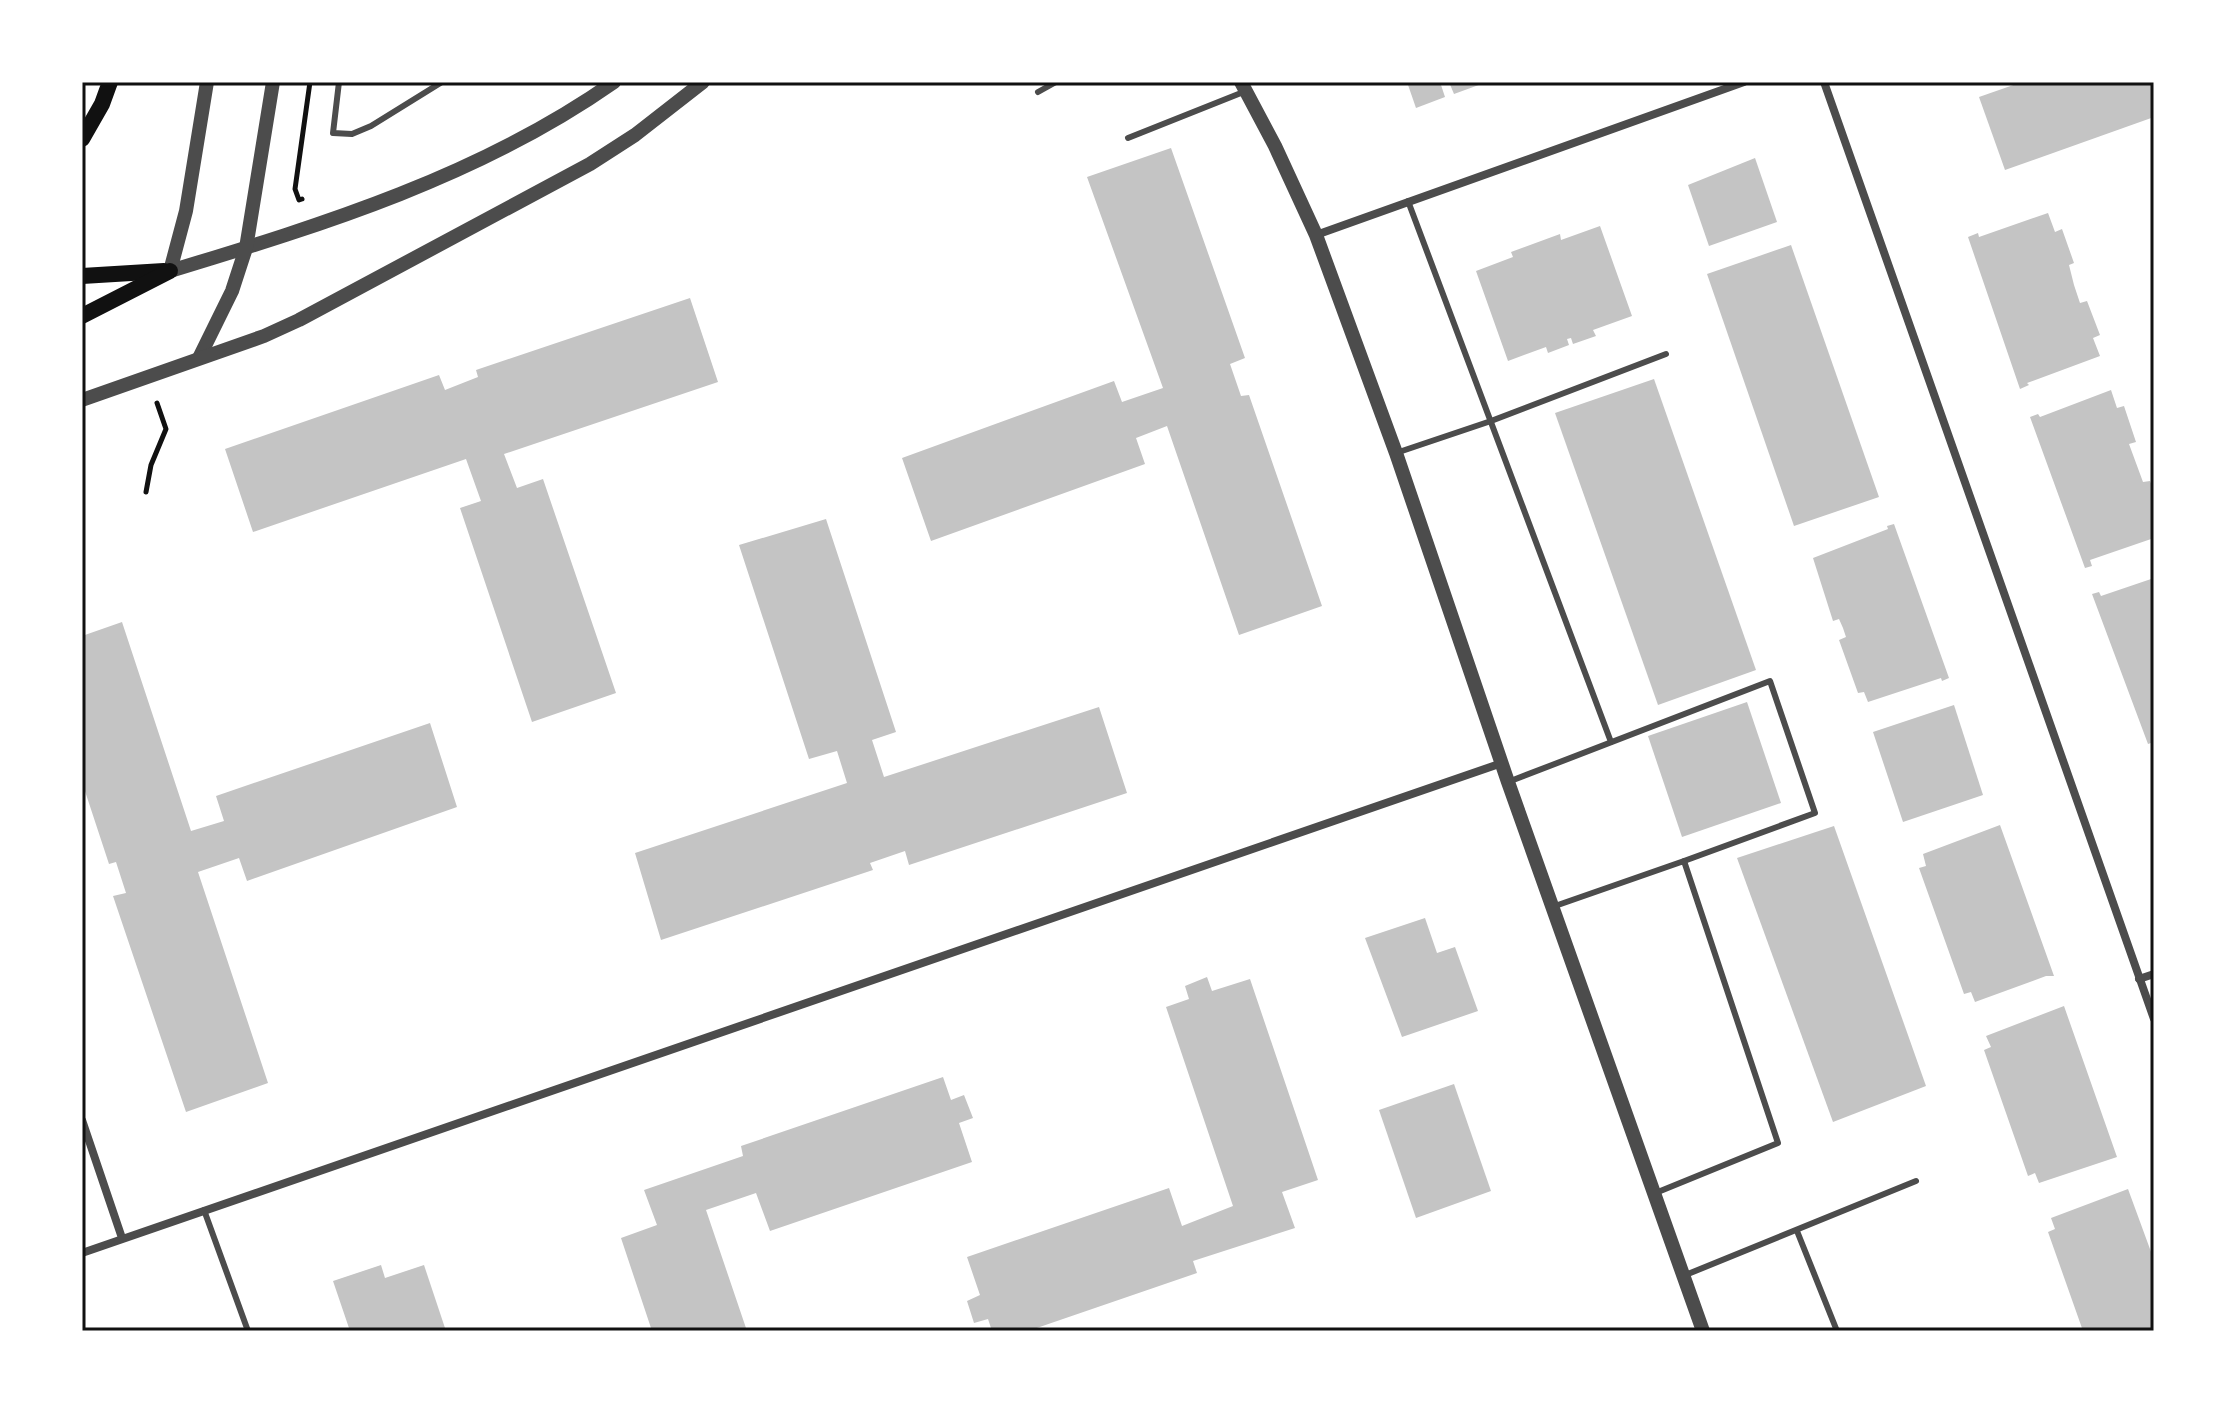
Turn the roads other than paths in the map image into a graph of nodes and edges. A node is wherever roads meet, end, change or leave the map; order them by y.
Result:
1 (110, 82) edge
2 (207, 82) edge
3 (273, 82) edge
4 (339, 82) edge
5 (442, 82) edge
6 (614, 82) edge
7 (703, 82) edge
8 (1056, 82) edge
9 (1744, 82) edge
10 (1824, 82) edge
11 (1243, 87) edge
12 (1038, 92) dead end
13 (1128, 138) dead end
14 (82, 139) edge
15 (1408, 201) junction
16 (1316, 235) junction
17 (246, 248) junction
18 (170, 271) junction
19 (82, 276) edge
20 (82, 316) edge
21 (1666, 354) dead end
22 (199, 358) junction
23 (82, 400) edge
24 (1491, 421) junction
25 (1396, 453) junction
26 (1611, 742) junction
27 (1502, 763) junction
28 (1508, 782) junction
29 (1684, 861) junction
30 (1553, 907) junction
31 (2154, 974) edge
32 (2139, 979) junction
33 (2154, 1019) edge
34 (82, 1120) edge
35 (1916, 1181) dead end
36 (1653, 1194) junction
37 (204, 1210) junction
38 (1797, 1231) junction
39 (122, 1238) junction
40 (82, 1253) edge
41 (1683, 1276) junction
42 (248, 1331) edge
43 (1703, 1331) edge
44 (1837, 1331) edge

1 - 14 main road
2 - 18 street
3 - 17 street
4 - 5 lane
6 - 17 street
7 - 22 street
8 - 12 lane
9 - 15 street
10 - 32 street
11 - 13 lane
11 - 16 street
15 - 16 street
15 - 24 lane
16 - 25 street
17 - 18 street
17 - 22 street
18 - 19 main road
18 - 20 main road
21 - 24 lane
22 - 23 street
24 - 25 lane
24 - 26 lane
25 - 27 street
26 - 28 lane
26 - 29 lane
27 - 28 street
27 - 37 street
28 - 30 street
29 - 30 lane
29 - 36 lane
30 - 36 street
31 - 32 street
32 - 33 street
34 - 39 street
35 - 38 lane
36 - 41 street
37 - 39 street
37 - 42 lane
38 - 41 lane
38 - 44 lane
39 - 40 street
41 - 43 street

